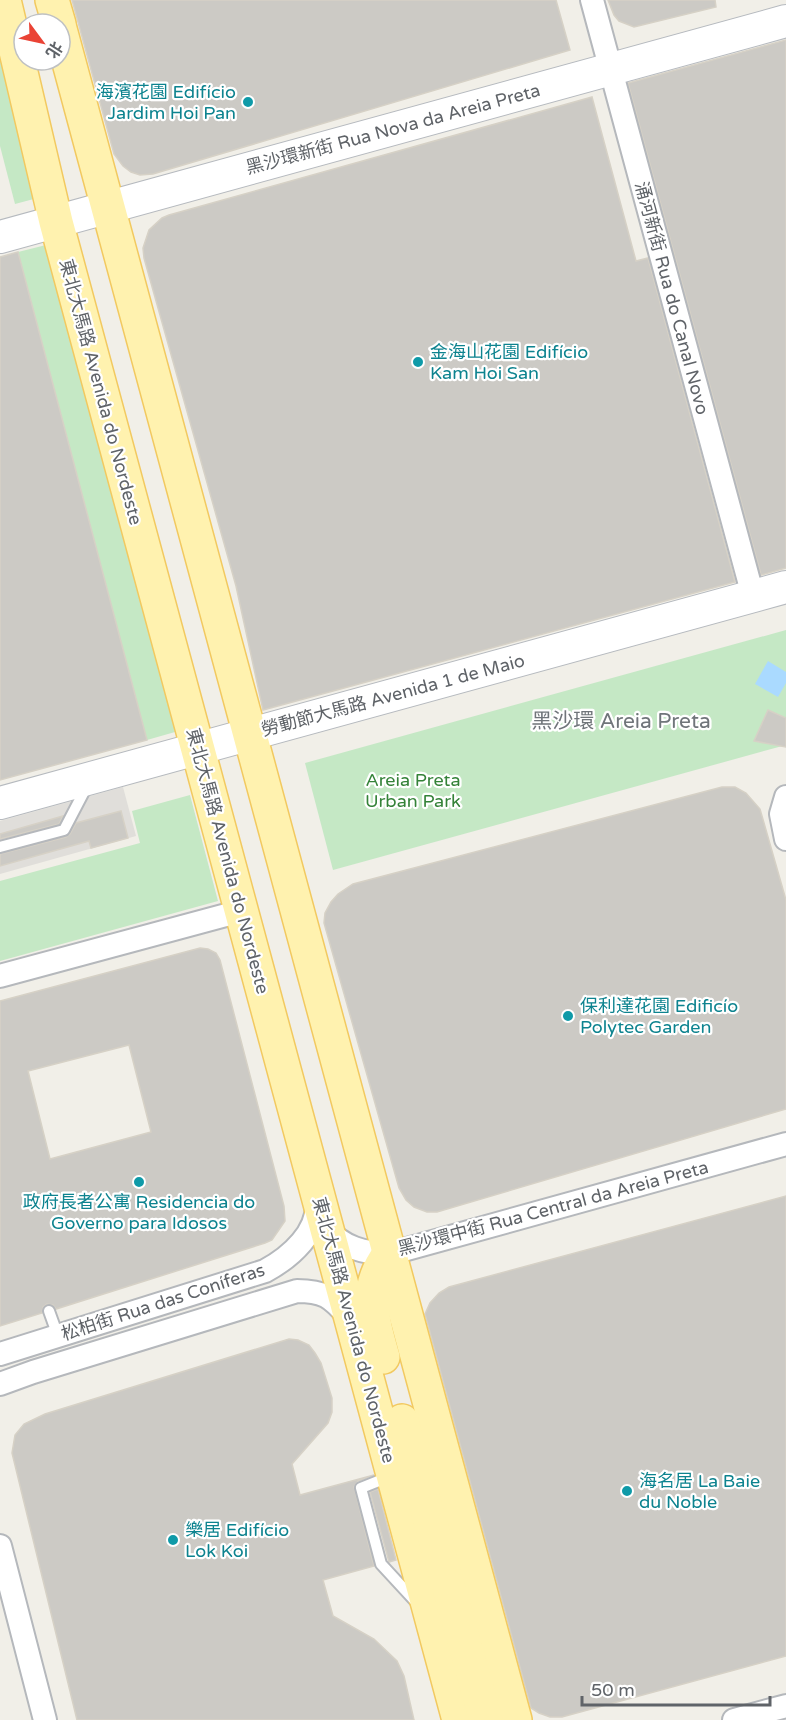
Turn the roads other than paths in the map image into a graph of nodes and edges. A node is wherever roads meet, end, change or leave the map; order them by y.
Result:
1 (4, 0) edge
2 (592, 0) edge
3 (786, 21) edge
4 (611, 69) junction
5 (72, 72) edge
6 (108, 207) junction
7 (56, 222) junction
8 (0, 237) edge
9 (786, 587) edge
10 (753, 596) junction
11 (250, 735) junction
12 (198, 749) junction
13 (91, 778) junction
14 (786, 797) edge
15 (0, 803) edge
16 (786, 839) edge
17 (0, 848) edge
18 (241, 911) junction
19 (0, 976) edge
20 (786, 1144) edge
21 (317, 1192) junction
22 (326, 1228) junction
23 (389, 1254) junction
24 (49, 1311) dead end
25 (362, 1322) junction
26 (58, 1336) junction
27 (0, 1354) edge
28 (0, 1384) edge
29 (0, 1546) edge
30 (786, 1706) edge
31 (760, 1716) edge
32 (505, 1719) edge
33 (45, 1720) edge
34 (459, 1720) edge
35 (734, 1720) edge

1 - 7 main road, 東北大馬路 Avenida do Nordeste
2 - 4 street, 涌河新街 Rua do Canal Novo
3 - 4 street, 黑沙環新街 Rua Nova da Areia Preta
4 - 6 street, 黑沙環新街 Rua Nova da Areia Preta
4 - 10 street, 涌河新街 Rua do Canal Novo
5 - 6 main road
6 - 7 street, 黑沙環新街 Rua Nova da Areia Preta
6 - 11 main road
7 - 8 street, 黑沙環新街 Rua Nova da Areia Preta
7 - 12 main road, 東北大馬路 Avenida do Nordeste
9 - 10 street, 勞動節大馬路 Avenida 1 de Maio
10 - 11 street, 勞動節大馬路 Avenida 1 de Maio
11 - 12 street, 勞動節大馬路 Avenida 1 de Maio
11 - 23 main road
12 - 13 street, 勞動節大馬路 Avenida 1 de Maio
12 - 18 main road, 東北大馬路 Avenida do Nordeste
13 - 15 street, 勞動節大馬路 Avenida 1 de Maio
13 - 17 lane
14 - 16 street
18 - 19 street
18 - 21 main road, 東北大馬路 Avenida do Nordeste
20 - 23 street, 黑沙環中街 Rua Central da Areia Preta
21 - 22 main road, 東北大馬路 Avenida do Nordeste
21 - 26 street, 松柏街 Rua das Coníferas
22 - 23 street, 黑沙環中街 Rua Central da Areia Preta
22 - 25 main road, 東北大馬路 Avenida do Nordeste
23 - 25 main road
23 - 32 main road
24 - 26 lane
25 - 28 street, 松柏街 Rua das Coníferas
25 - 32 main road
25 - 34 main road, 東北大馬路 Avenida do Nordeste
26 - 27 street, 松柏街 Rua das Coníferas
29 - 33 street
30 - 31 street
31 - 35 street

